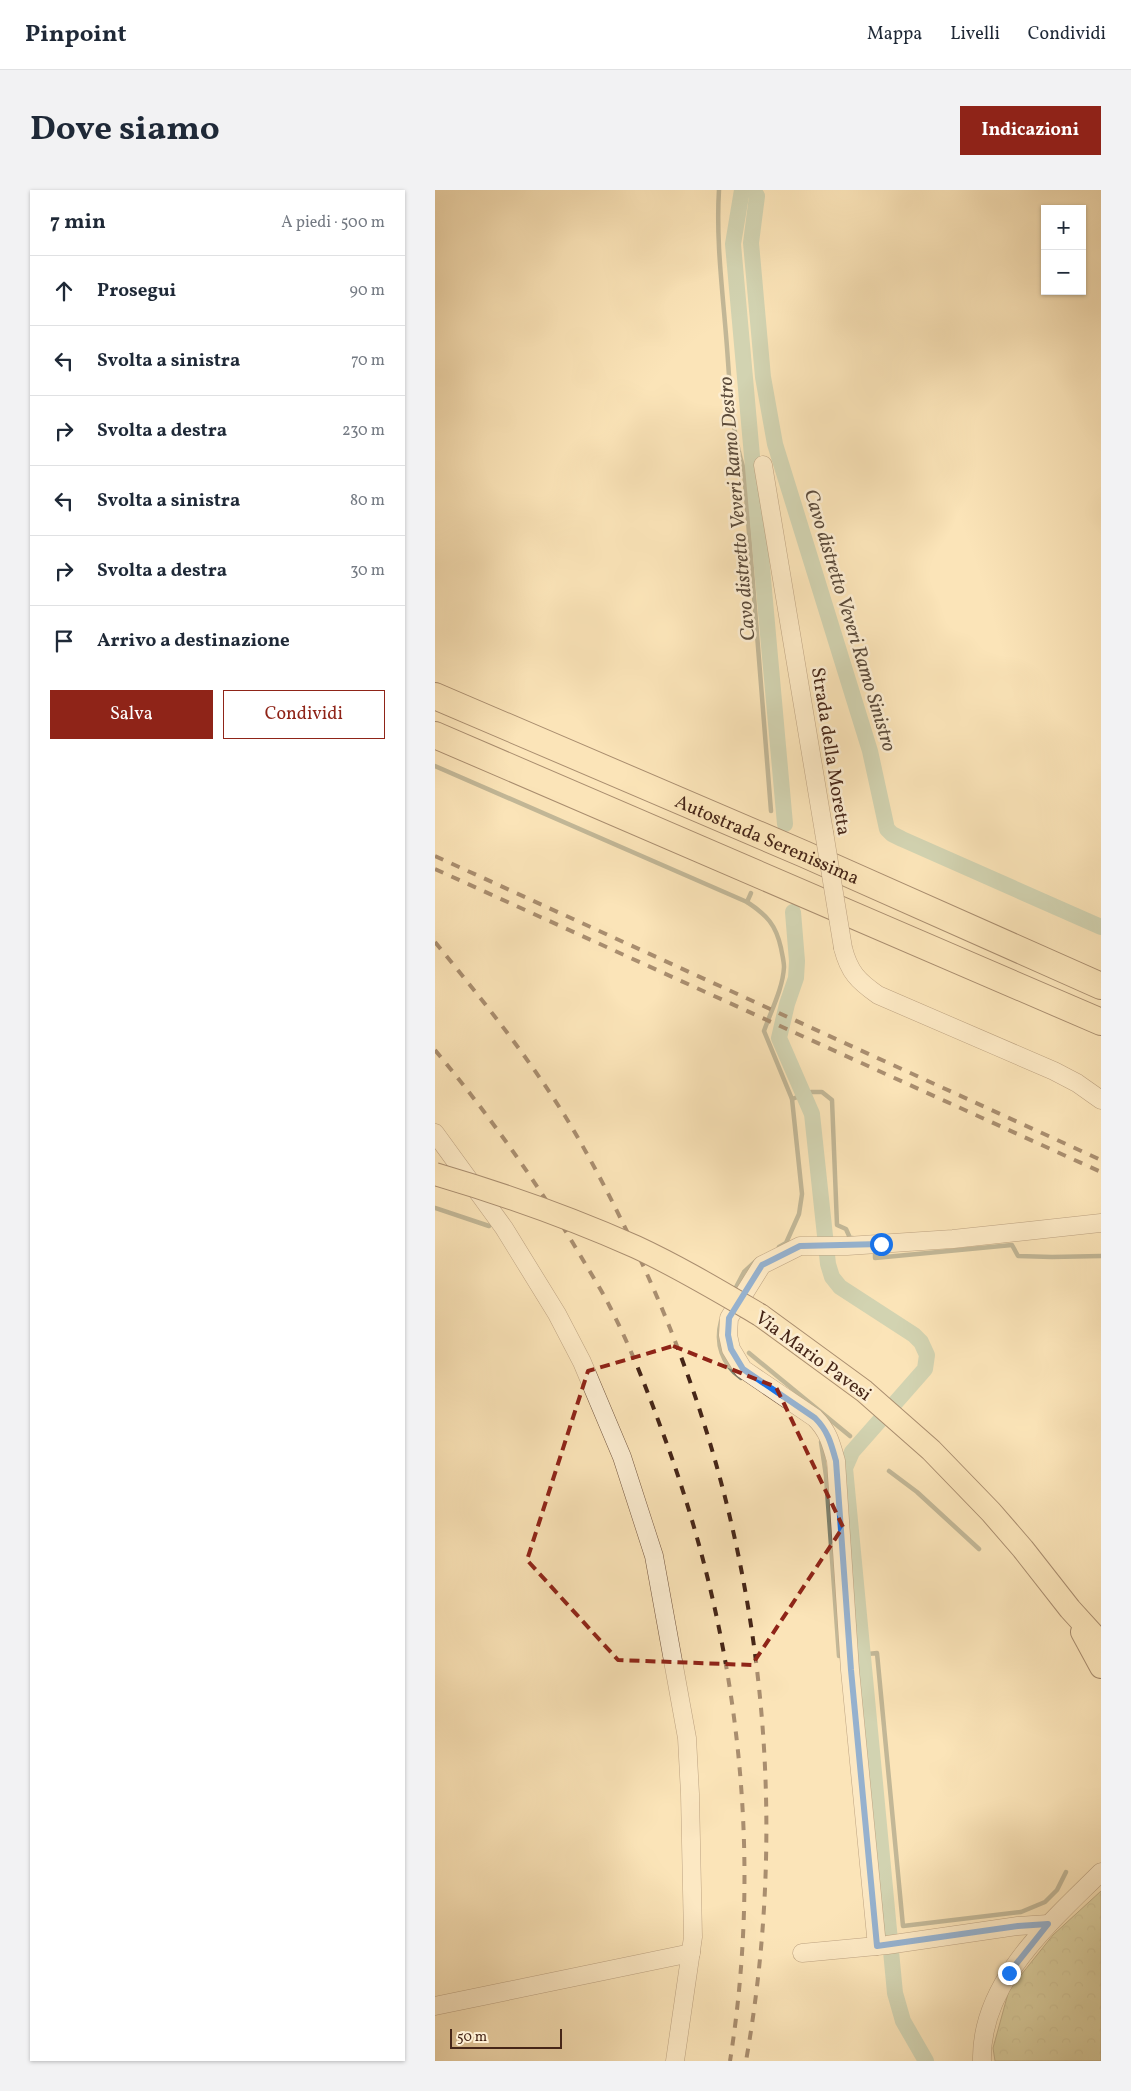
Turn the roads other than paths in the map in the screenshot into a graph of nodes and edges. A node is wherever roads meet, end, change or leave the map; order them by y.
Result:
1 (763, 465) dead end
2 (435, 696) edge
3 (435, 735) edge
4 (1101, 986) edge
5 (1101, 1022) edge
6 (1101, 1100) edge
7 (435, 1133) edge
8 (435, 1174) edge
9 (1101, 1223) edge
10 (1070, 1609) junction
11 (1101, 1643) edge
12 (1101, 1667) edge
13 (1101, 1872) edge
14 (1048, 1924) junction
15 (887, 1945) junction
16 (802, 1953) dead end
17 (691, 1954) junction
18 (435, 2006) edge
19 (675, 2061) edge
20 (982, 2061) edge

1 - 6 street, Strada della Moretta, bridge
2 - 4 highway, Autostrada Serenissima
3 - 5 highway, Autostrada Serenissima
7 - 17 street
8 - 10 main road, Via Mario Pavesi, bridge
9 - 15 street
10 - 11 main road
10 - 12 main road
13 - 14 street
14 - 15 street
14 - 20 street
15 - 16 street
17 - 18 street
17 - 19 street

